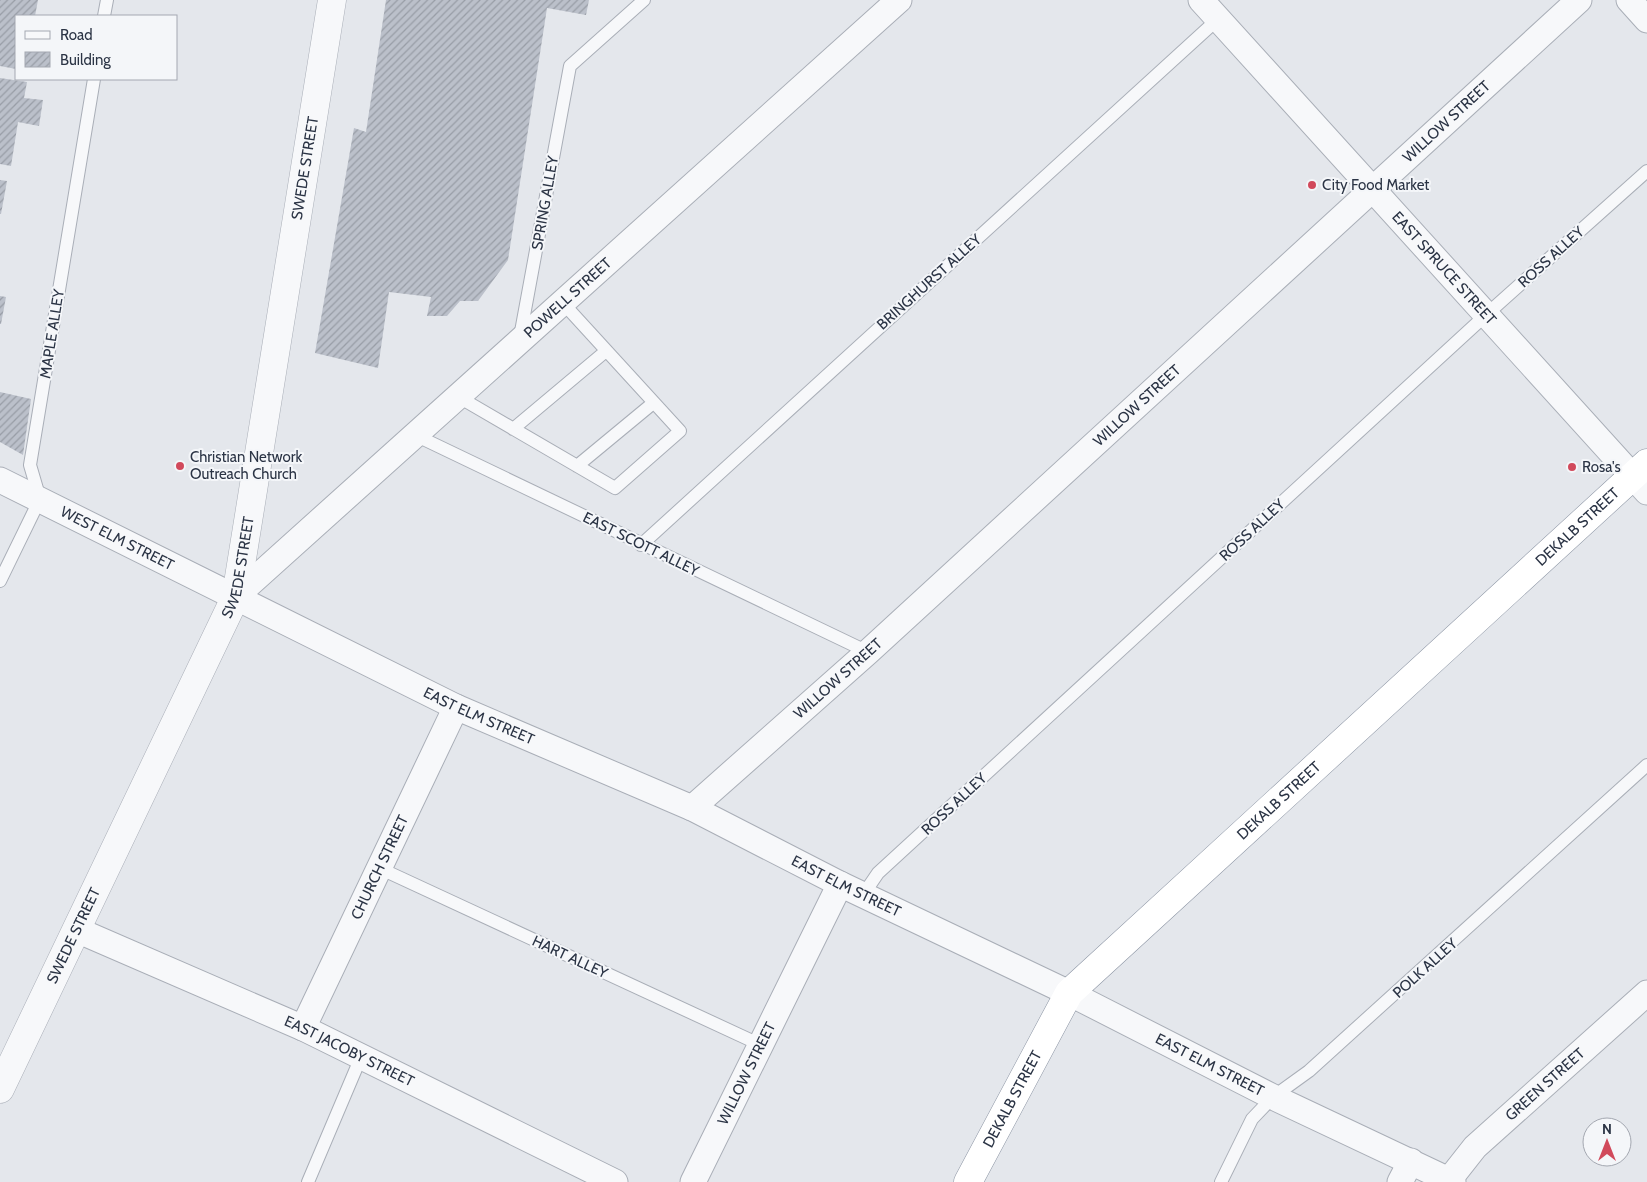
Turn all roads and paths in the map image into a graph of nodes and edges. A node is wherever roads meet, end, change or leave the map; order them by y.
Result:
1 (107, 0) edge
2 (332, 0) edge
3 (644, 0) edge
4 (899, 0) edge
5 (1201, 0) edge
6 (1579, 0) edge
7 (1629, 0) edge
8 (104, 15) edge
9 (1218, 19) junction
10 (1647, 20) edge
11 (94, 80) edge
12 (1647, 171) edge
13 (1374, 189) junction
14 (562, 302) junction
15 (1487, 314) junction
16 (519, 340) junction
17 (606, 351) junction
18 (457, 396) junction
19 (652, 404) junction
20 (514, 429) junction
21 (415, 435) junction
22 (577, 466) junction
23 (1642, 477) edge
24 (0, 480) edge
25 (40, 499) junction
26 (641, 544) junction
27 (0, 581) edge
28 (236, 596) junction
29 (868, 652) junction
30 (456, 707) junction
31 (1647, 766) edge
32 (692, 808) junction
33 (380, 868) junction
34 (840, 884) junction
35 (863, 895) junction
36 (77, 930) junction
37 (1647, 992) edge
38 (1069, 993) junction
39 (303, 1028) junction
40 (761, 1045) junction
41 (361, 1057) junction
42 (0, 1089) edge
43 (1273, 1097) junction
44 (1405, 1171) edge
45 (1451, 1181) edge
46 (308, 1182) edge
47 (615, 1182) edge
48 (693, 1182) edge
49 (968, 1182) edge
50 (1221, 1182) edge

1 - 8 lane
2 - 28 street, SWEDE STREET
3 - 16 lane, SPRING ALLEY
4 - 14 street, POWELL STREET
5 - 9 street, EAST SPRUCE STREET
6 - 13 street, WILLOW STREET
7 - 10 street
9 - 13 street, EAST SPRUCE STREET
9 - 26 lane, BRINGHURST ALLEY
11 - 25 lane, MAPLE ALLEY
12 - 15 lane, ROSS ALLEY
13 - 15 street, EAST SPRUCE STREET
13 - 29 street, WILLOW STREET
14 - 16 street, POWELL STREET
14 - 17 lane
15 - 23 street, EAST SPRUCE STREET
15 - 35 lane, ROSS ALLEY
16 - 18 street, POWELL STREET
17 - 19 lane
17 - 20 lane
18 - 20 lane
18 - 21 street, POWELL STREET
19 - 22 lane
19 - 22 lane
20 - 22 lane
21 - 26 lane, EAST SCOTT ALLEY
21 - 28 street, POWELL STREET
23 - 38 highway, DEKALB STREET
24 - 25 street, WEST ELM STREET
25 - 27 lane
25 - 28 street, WEST ELM STREET
26 - 29 lane, EAST SCOTT ALLEY
28 - 30 street, EAST ELM STREET
28 - 36 street, SWEDE STREET
29 - 32 street, WILLOW STREET
30 - 32 street, EAST ELM STREET
30 - 33 street, CHURCH STREET
31 - 43 lane, POLK ALLEY
32 - 34 street, EAST ELM STREET
33 - 39 street, CHURCH STREET
33 - 40 lane, HART ALLEY
34 - 35 street, EAST ELM STREET
34 - 40 street, WILLOW STREET
35 - 38 street, EAST ELM STREET
36 - 39 street, EAST JACOBY STREET
36 - 42 street, SWEDE STREET
37 - 45 street, GREEN STREET
38 - 43 street, EAST ELM STREET
38 - 49 highway, DEKALB STREET
39 - 41 street, EAST JACOBY STREET
40 - 48 street, WILLOW STREET
41 - 46 lane
41 - 47 street, EAST JACOBY STREET
43 - 44 street, EAST ELM STREET
43 - 50 lane, POLK ALLEY
44 - 45 street, EAST ELM STREET

